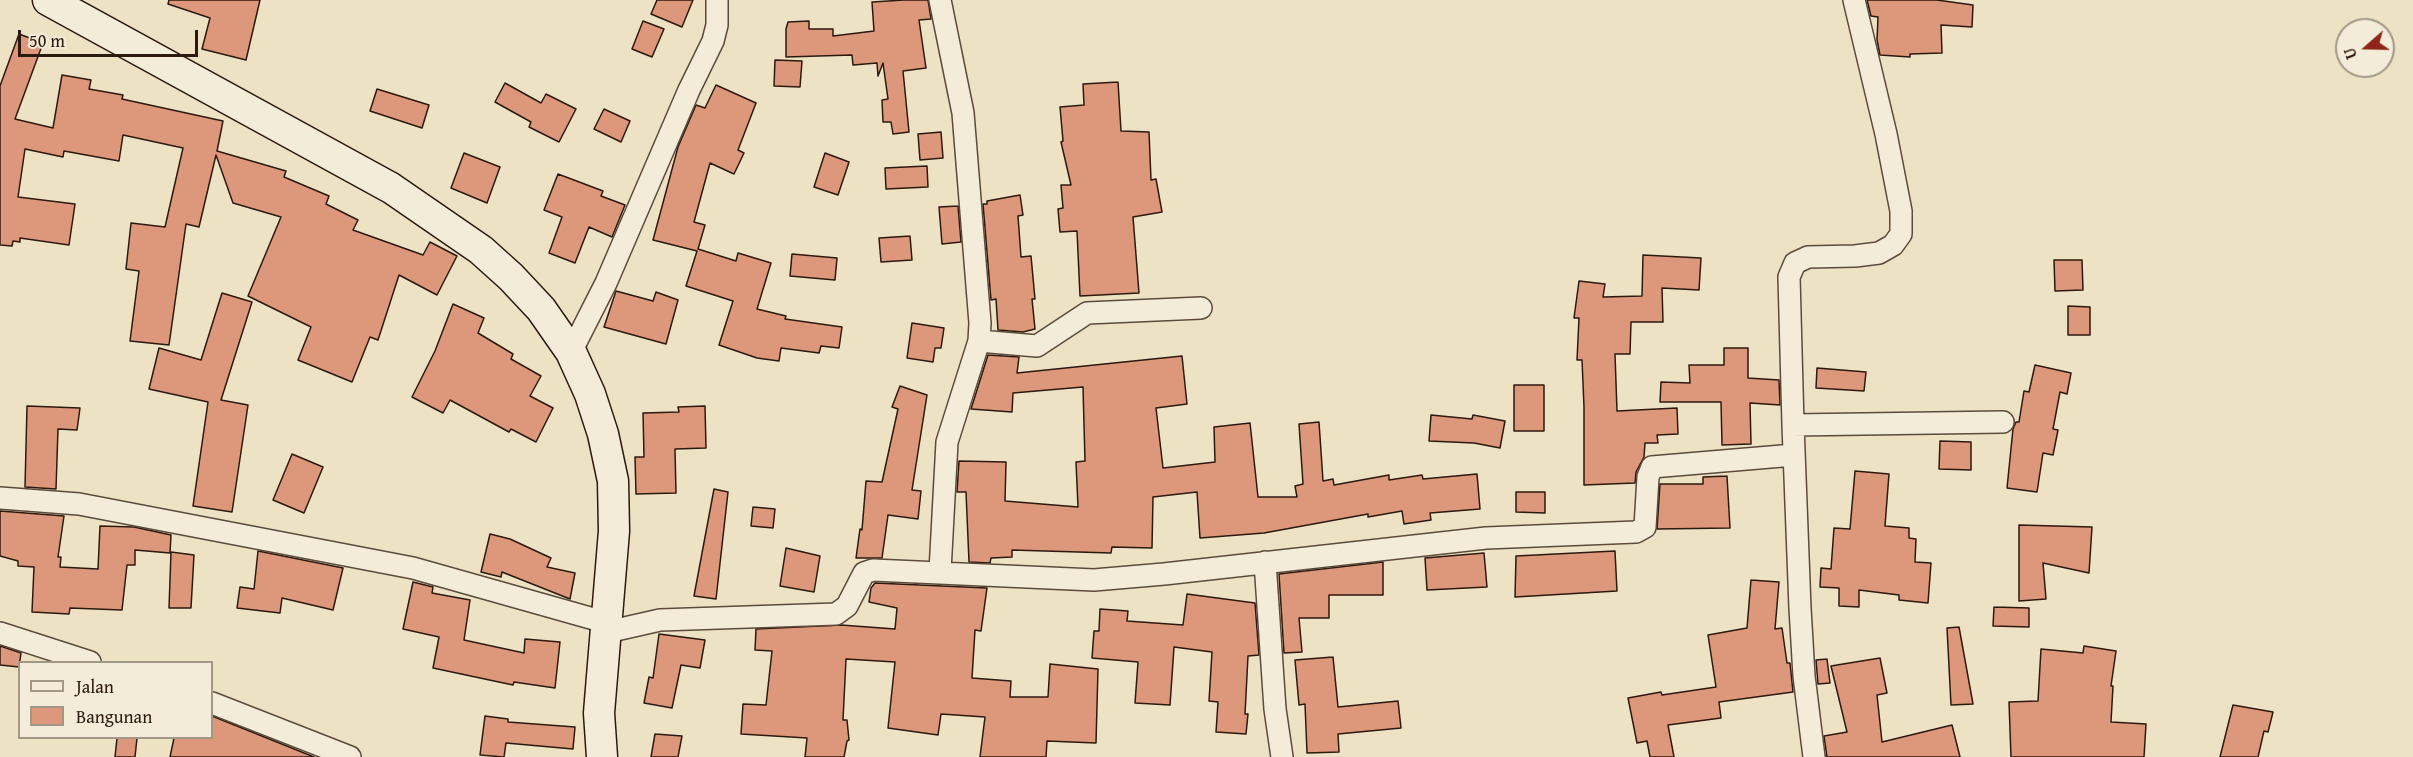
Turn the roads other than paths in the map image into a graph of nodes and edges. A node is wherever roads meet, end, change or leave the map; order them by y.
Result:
1 (717, 0) edge
2 (940, 0) edge
3 (1854, 0) edge
4 (57, 2) edge
5 (1201, 308) dead end
6 (979, 341) junction
7 (571, 352) junction
8 (2003, 423) dead end
9 (1793, 425) junction
10 (1794, 455) junction
11 (0, 498) edge
12 (1265, 562) junction
13 (940, 571) junction
14 (607, 627) junction
15 (0, 633) edge
16 (84, 661) edge
17 (213, 703) edge
18 (350, 757) edge
19 (602, 757) edge
20 (1282, 757) edge
21 (1814, 757) edge

1 - 7 street
2 - 6 street
3 - 9 street
4 - 7 street
5 - 6 street
6 - 13 street
7 - 14 street
8 - 9 street
9 - 10 street
10 - 12 street
10 - 21 street
11 - 14 street
12 - 13 street
12 - 20 street
13 - 14 street
14 - 19 street
15 - 16 street
17 - 18 street

